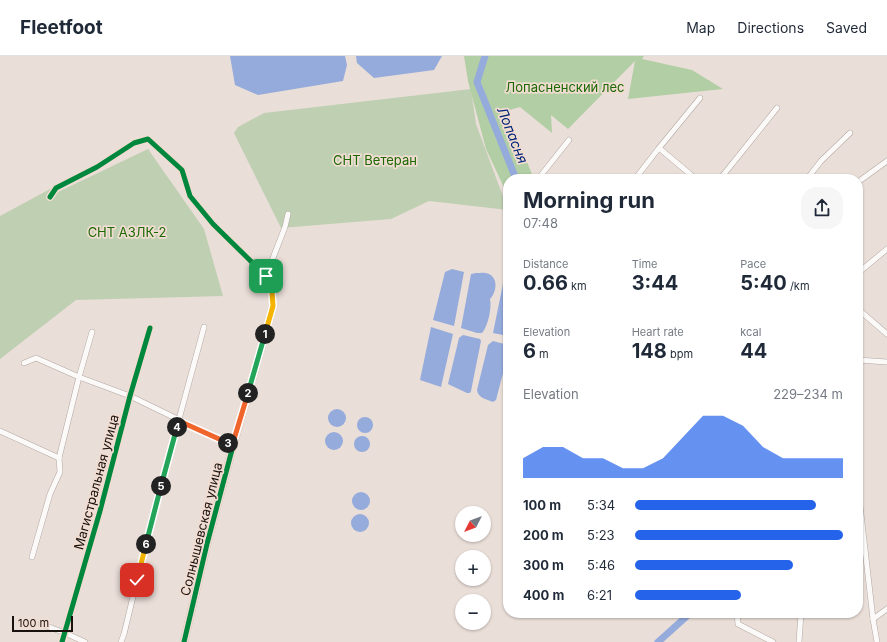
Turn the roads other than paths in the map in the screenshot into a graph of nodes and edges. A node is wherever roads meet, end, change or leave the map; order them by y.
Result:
1 (700, 98) dead end
2 (777, 108) dead end
3 (850, 133) dead end
4 (569, 140) dead end
5 (659, 148) junction
6 (887, 161) edge
7 (542, 174) edge
8 (639, 174) edge
9 (690, 174) edge
10 (724, 174) edge
11 (811, 174) edge
12 (863, 178) edge
13 (50, 197) dead end
14 (288, 214) dead end
15 (887, 249) edge
16 (863, 269) edge
17 (266, 276) junction
18 (273, 306) joint
19 (863, 313) edge
20 (204, 327) dead end
21 (150, 328) dead end
22 (92, 332) dead end
23 (887, 334) edge
24 (863, 360) edge
25 (887, 362) edge
26 (24, 363) dead end
27 (79, 377) junction
28 (130, 396) junction
29 (179, 421) junction
30 (0, 432) edge
31 (232, 446) junction
32 (59, 458) junction
33 (863, 532) edge
34 (32, 557) dead end
35 (887, 609) edge
36 (737, 618) edge
37 (801, 618) edge
38 (873, 619) junction
39 (41, 624) dead end
40 (66, 633) junction
41 (62, 642) edge
42 (85, 642) edge
43 (121, 642) edge
44 (184, 642) edge
45 (773, 642) edge
46 (799, 642) edge
47 (877, 642) edge

1 - 5 street
2 - 10 street
3 - 11 street
4 - 7 street
5 - 8 street
5 - 9 street
6 - 12 street
13 - 17 street
14 - 17 street
15 - 16 street
17 - 18 street
18 - 31 street, Солнышевская улица
19 - 23 street
20 - 29 street
21 - 28 street, Магистральная улица
22 - 27 street
24 - 25 street
26 - 27 street
27 - 28 street
27 - 32 street
28 - 29 street
28 - 40 street, Магистральная улица
29 - 31 street
29 - 43 street
30 - 32 street
31 - 44 street, Солнышевская улица
32 - 34 street
33 - 38 street
35 - 38 street
36 - 45 street
37 - 46 street
38 - 47 street
39 - 40 street
40 - 41 street, Магистральная улица
40 - 42 street

